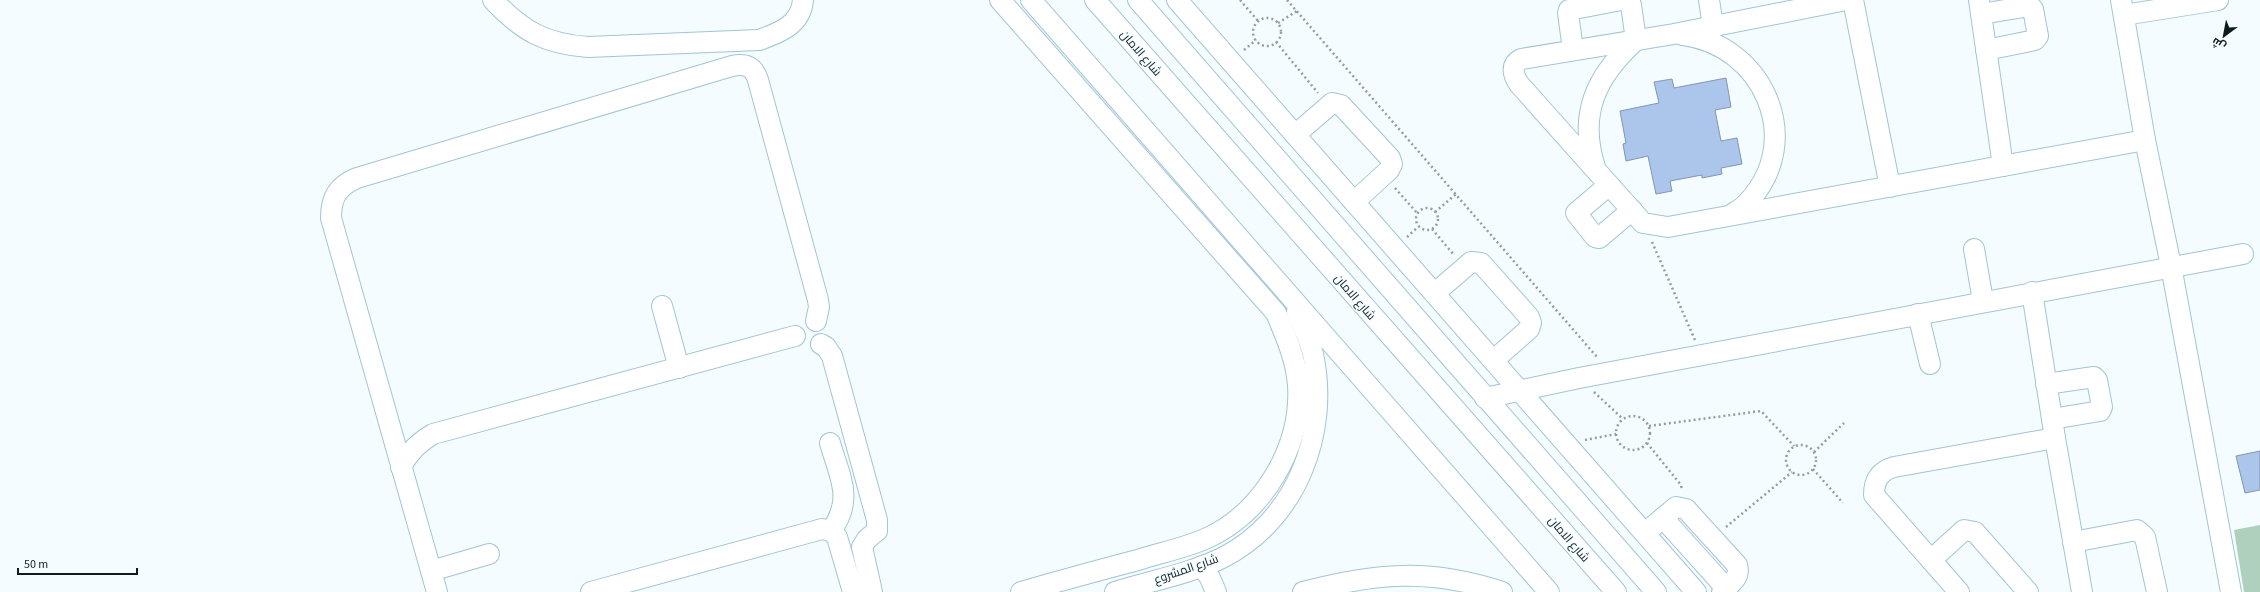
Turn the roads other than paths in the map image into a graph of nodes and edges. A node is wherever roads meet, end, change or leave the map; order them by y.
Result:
1 (493, 0) edge
2 (803, 0) edge
3 (1000, 0) edge
4 (1030, 0) edge
5 (1095, 0) edge
6 (1138, 0) edge
7 (1177, 0) edge
8 (1621, 0) edge
9 (1625, 0) edge
10 (1709, 0) edge
11 (1846, 0) edge
12 (1853, 0) edge
13 (2218, 0) edge
14 (1980, 7) edge
15 (1766, 8) edge
16 (2123, 8) edge
17 (1713, 26) junction
18 (1674, 34) junction
19 (1636, 40) junction
20 (1574, 50) junction
21 (1986, 50) junction
22 (1238, 116) junction
23 (1295, 135) junction
24 (1213, 137) junction
25 (2145, 140) junction
26 (2003, 166) junction
27 (1595, 169) junction
28 (1609, 185) junction
29 (1890, 187) junction
30 (1354, 202) junction
31 (1730, 216) junction
32 (1638, 217) junction
33 (1974, 248) dead end
34 (2243, 254) dead end
35 (2171, 266) junction
36 (2032, 292) junction
37 (1435, 293) junction
38 (1290, 296) junction
39 (1983, 301) junction
40 (662, 306) dead end
41 (1918, 314) junction
42 (816, 321) junction
43 (795, 336) junction
44 (821, 344) junction
45 (1494, 360) junction
46 (1930, 364) dead end
47 (679, 368) junction
48 (2046, 384) junction
49 (1519, 389) junction
50 (1485, 398) junction
51 (388, 422) junction
52 (2053, 428) junction
53 (433, 434) junction
54 (830, 443) dead end
55 (401, 467) junction
56 (1566, 489) junction
57 (1542, 509) junction
58 (1670, 513) junction
59 (831, 531) junction
60 (1645, 533) junction
61 (2073, 542) junction
62 (489, 554) dead end
63 (1931, 560) junction
64 (1202, 566) junction
65 (431, 571) junction
66 (1724, 590) edge
67 (437, 592) edge
68 (591, 592) edge
69 (853, 592) edge
70 (872, 592) edge
71 (1021, 592) edge
72 (1115, 592) edge
73 (1216, 592) edge
74 (1303, 592) edge
75 (1502, 592) edge
76 (1550, 592) edge
77 (1616, 592) edge
78 (1656, 592) edge
79 (1696, 592) edge
80 (1959, 592) edge
81 (2028, 592) edge
82 (2082, 592) edge
83 (2157, 592) edge
84 (2231, 592) edge

1 - 2 street
3 - 71 street
4 - 38 street
5 - 24 street, شارع الامان
6 - 22 street
7 - 23 street
8 - 20 street
9 - 19 street
10 - 17 street
11 - 15 street
12 - 29 street
13 - 16 street
14 - 21 street
14 - 21 street
15 - 17 street
16 - 25 street
17 - 18 street
18 - 19 street
18 - 31 street
19 - 20 street
19 - 27 street
20 - 27 street
21 - 26 street
22 - 24 street
22 - 50 street
23 - 30 street
23 - 30 street
24 - 57 street, شارع الامان
25 - 26 street
25 - 35 street
26 - 29 street
27 - 28 street
28 - 32 street
28 - 32 street
29 - 31 street
30 - 37 street
31 - 32 street
33 - 39 street
34 - 35 street
35 - 36 street
35 - 84 street
36 - 39 street
36 - 48 street
37 - 45 street
37 - 45 street
38 - 64 street, شارع المشروع
38 - 76 street
39 - 41 street
40 - 47 street
41 - 46 street
41 - 49 street
42 - 43 street
42 - 44 street
42 - 51 street
43 - 44 street
43 - 47 street
44 - 70 street
45 - 49 street
47 - 53 street
48 - 52 street
48 - 52 street
49 - 50 street
49 - 60 street
50 - 56 street
51 - 53 street
51 - 55 street
52 - 61 street
52 - 63 street
53 - 55 street
54 - 59 street
55 - 65 street
56 - 57 street
56 - 78 street
57 - 77 street, شارع الامان
58 - 60 street
58 - 66 street
58 - 66 street
59 - 68 street
59 - 69 street
60 - 79 street
61 - 82 street
61 - 83 street
62 - 65 street
63 - 80 street
63 - 81 street
64 - 72 street, شارع المشروع
64 - 73 street
65 - 67 street
74 - 75 street

